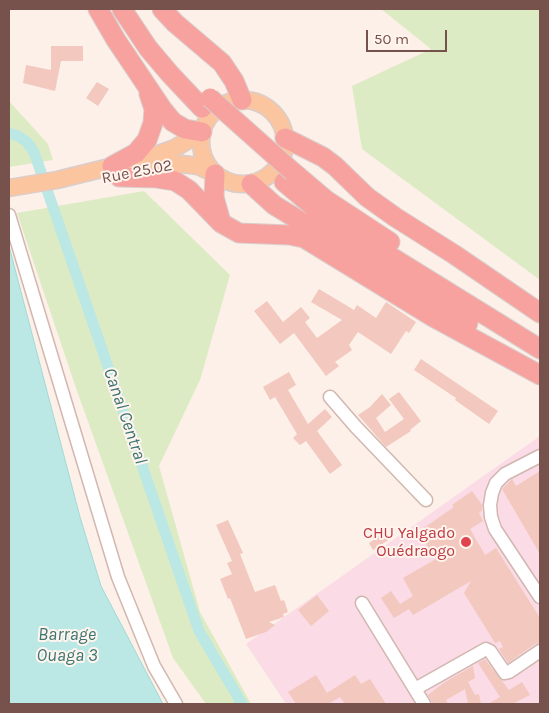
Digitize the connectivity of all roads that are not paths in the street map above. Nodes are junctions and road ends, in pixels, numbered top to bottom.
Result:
1 (98, 9) edge
2 (122, 9) edge
3 (136, 9) edge
4 (162, 9) edge
5 (138, 73) junction
6 (242, 100) junction
7 (206, 103) junction
8 (202, 132) junction
9 (285, 138) junction
10 (115, 172) junction
11 (215, 174) junction
12 (289, 177) junction
13 (251, 184) junction
14 (9, 188) edge
15 (9, 215) edge
16 (221, 223) junction
17 (540, 313) edge
18 (540, 334) edge
19 (540, 349) edge
20 (540, 362) edge
21 (540, 375) edge
22 (330, 397) dead end
23 (540, 456) edge
24 (426, 500) dead end
25 (540, 597) edge
26 (362, 603) dead end
27 (540, 651) edge
28 (415, 689) junction
29 (176, 704) edge
30 (424, 704) edge

1 - 5 highway
2 - 7 highway
3 - 7 highway
4 - 6 highway
5 - 8 highway
5 - 10 highway
6 - 8 main road
6 - 9 main road
7 - 12 highway, bridge
8 - 10 main road, Rue 25.02
8 - 11 main road
9 - 13 main road
9 - 17 highway
10 - 11 main road, Rue 25.02
10 - 14 main road, Rue 25.02
10 - 16 highway
11 - 13 main road
11 - 16 highway
12 - 18 highway
12 - 19 highway
13 - 20 highway
15 - 29 street
16 - 21 highway
22 - 24 street
23 - 25 street
26 - 28 street
27 - 28 street
28 - 30 street

